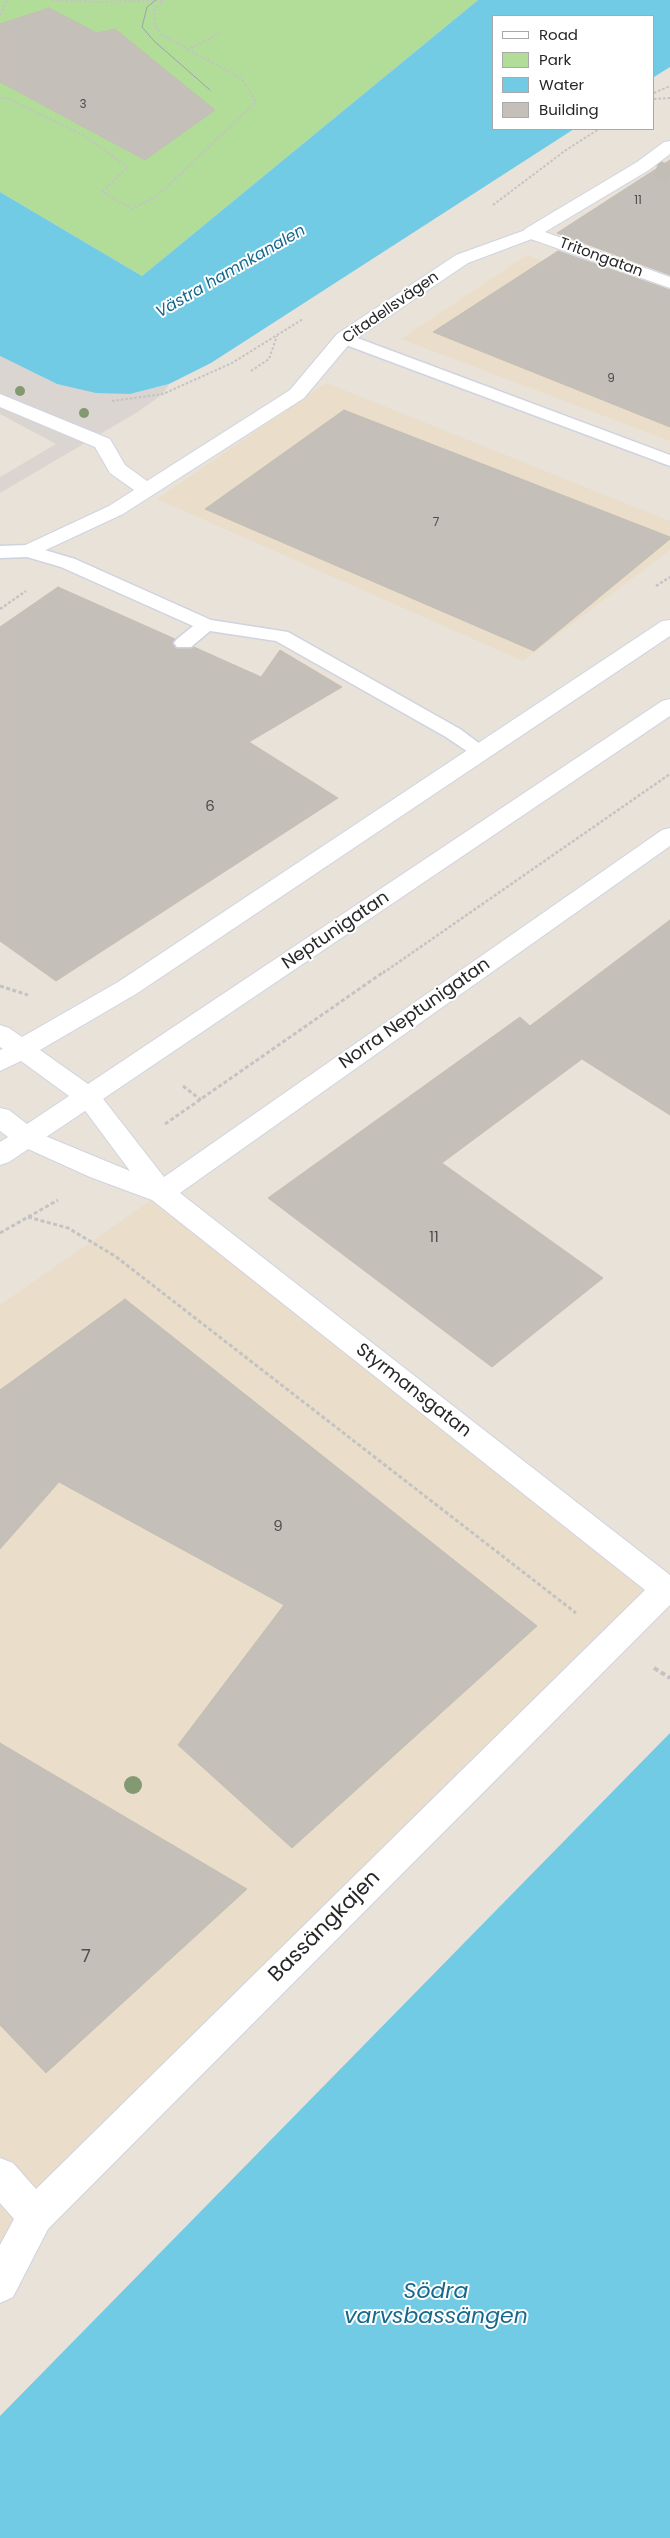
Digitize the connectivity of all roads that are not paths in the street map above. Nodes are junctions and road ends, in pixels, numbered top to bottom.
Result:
1 (670, 146) edge
2 (531, 233) junction
3 (670, 283) edge
4 (344, 338) junction
5 (0, 400) edge
6 (670, 461) edge
7 (147, 490) junction
8 (28, 551) junction
9 (0, 552) edge
10 (206, 625) junction
11 (670, 626) edge
12 (184, 643) dead end
13 (670, 706) edge
14 (482, 752) junction
15 (670, 835) edge
16 (0, 1034) edge
17 (10, 1056) edge
18 (88, 1097) junction
19 (0, 1117) edge
20 (26, 1137) junction
21 (0, 1155) edge
22 (161, 1193) junction
23 (669, 1588) edge
24 (0, 2176) edge
25 (35, 2216) junction
26 (0, 2284) edge

1 - 2 street, Citadellsvägen
2 - 3 street, Tritongatan
2 - 4 street, Citadellsvägen
4 - 6 lane
4 - 7 street, Citadellsvägen
5 - 7 street
7 - 8 street, Citadellsvägen
8 - 9 lane
8 - 10 lane
10 - 12 lane
10 - 14 lane
11 - 14 street
13 - 18 street, Neptunigatan
14 - 17 street
15 - 22 street, Norra Neptunigatan
16 - 17 street, Styrmansgatan
17 - 18 street, Styrmansgatan
18 - 20 street, Neptunigatan
18 - 22 street, Styrmansgatan
19 - 20 street, Styrmansgatan
20 - 21 street, Neptunigatan
20 - 22 street, Styrmansgatan
22 - 23 street, Styrmansgatan
23 - 25 street, Bassängkajen
24 - 25 street
25 - 26 street, Bassängkajen

